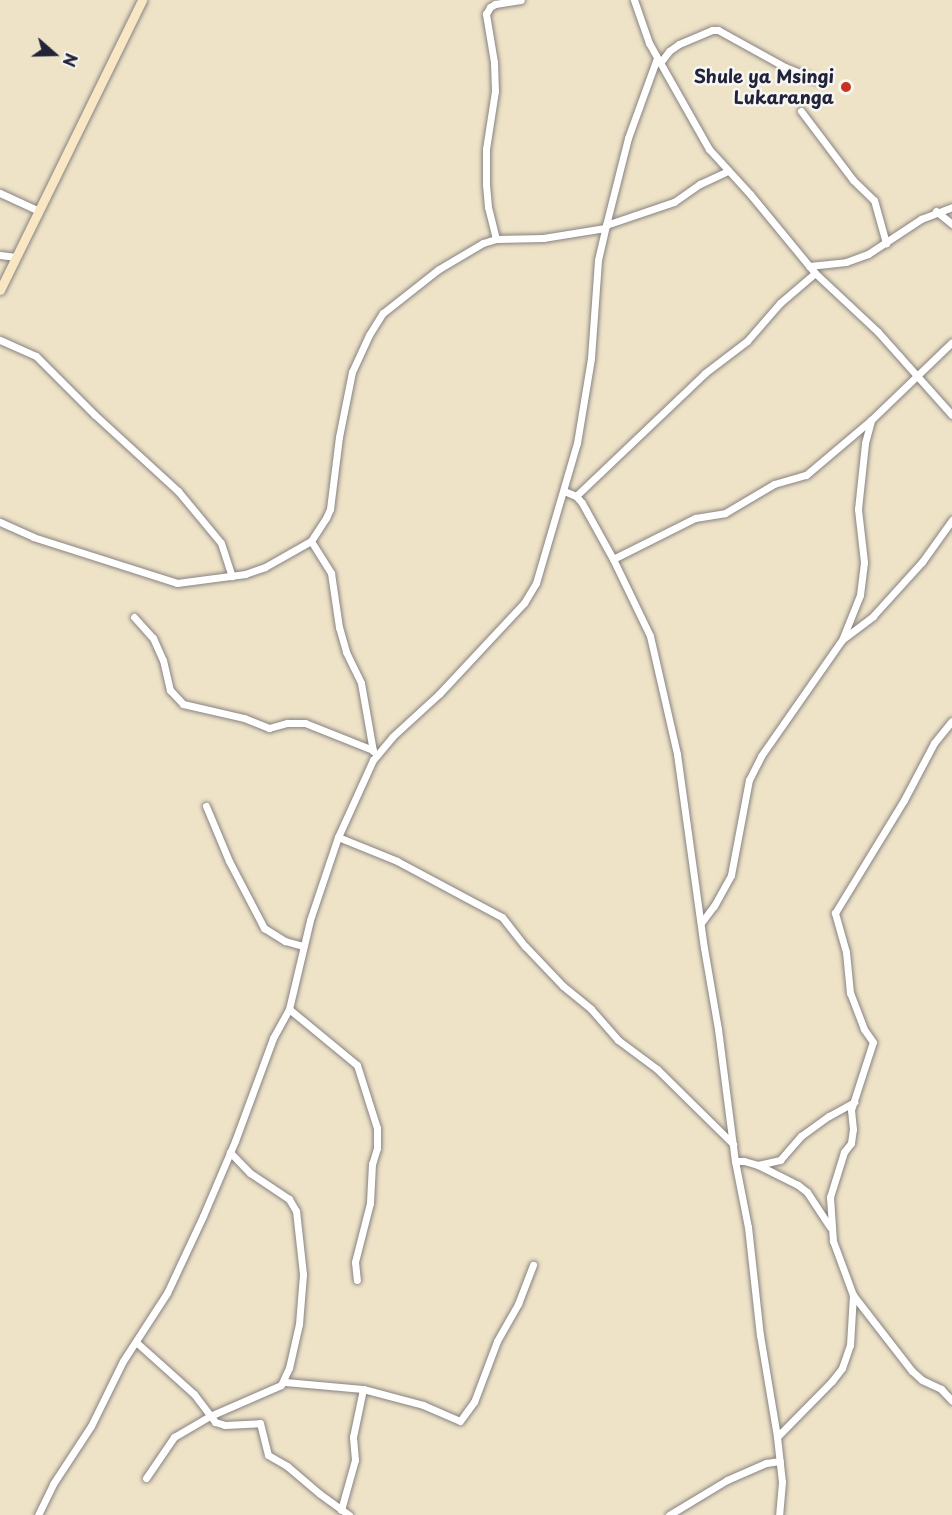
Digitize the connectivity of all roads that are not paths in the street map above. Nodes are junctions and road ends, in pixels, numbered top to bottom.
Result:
1 (142, 0) edge
2 (521, 0) edge
3 (634, 0) edge
4 (658, 60) junction
5 (822, 82) dead end
6 (801, 111) dead end
7 (728, 171) junction
8 (0, 193) edge
9 (952, 207) edge
10 (39, 211) junction
11 (936, 211) junction
12 (952, 224) edge
13 (606, 226) junction
14 (496, 239) junction
15 (886, 243) junction
16 (0, 255) edge
17 (16, 257) junction
18 (809, 266) junction
19 (815, 273) junction
20 (0, 290) edge
21 (0, 340) edge
22 (952, 342) edge
23 (918, 376) junction
24 (952, 415) edge
25 (871, 420) junction
26 (564, 491) junction
27 (576, 496) junction
28 (952, 520) edge
29 (0, 522) edge
30 (311, 541) junction
31 (614, 559) junction
32 (232, 576) junction
33 (134, 618) dead end
34 (842, 640) junction
35 (952, 721) edge
36 (373, 750) junction
37 (373, 760) junction
38 (206, 806) dead end
39 (338, 837) junction
40 (701, 923) junction
41 (303, 946) junction
42 (289, 1009) junction
43 (854, 1102) junction
44 (733, 1145) junction
45 (230, 1152) junction
46 (735, 1161) junction
47 (758, 1165) junction
48 (832, 1230) junction
49 (533, 1265) dead end
50 (357, 1280) dead end
51 (852, 1295) junction
52 (136, 1342) junction
53 (285, 1382) junction
54 (363, 1389) junction
55 (952, 1401) edge
56 (210, 1416) junction
57 (777, 1437) junction
58 (780, 1461) junction
59 (146, 1478) dead end
60 (340, 1509) junction
61 (38, 1515) edge
62 (331, 1515) edge
63 (349, 1515) edge
64 (669, 1515) edge
65 (780, 1515) edge

1 - 10 main road
2 - 14 street
3 - 4 street
4 - 5 street
4 - 7 street
4 - 13 street
6 - 15 street
7 - 13 street
7 - 18 street
8 - 10 street
9 - 11 street
10 - 17 main road
11 - 12 street
11 - 15 street
13 - 14 street
13 - 26 street
14 - 30 street
15 - 18 street
16 - 17 street
17 - 20 main road
18 - 19 street
19 - 23 street
19 - 27 street
21 - 32 street
22 - 23 street
23 - 24 street
23 - 25 street
25 - 31 street
25 - 34 street
26 - 27 street
26 - 37 street
27 - 31 street
28 - 34 street
29 - 32 street
30 - 32 street
30 - 36 street
31 - 40 street
33 - 36 street
34 - 40 street
35 - 43 street
36 - 37 street
37 - 39 street
38 - 41 street
39 - 41 street
39 - 44 street
40 - 44 street
41 - 42 street
42 - 45 street
42 - 50 street
43 - 47 street
43 - 48 street
44 - 46 street
45 - 52 street
45 - 53 street
46 - 47 street
46 - 57 street
47 - 48 street
48 - 51 street
49 - 54 street
51 - 55 street
51 - 57 street
52 - 56 street
52 - 61 street
53 - 54 street
53 - 56 street
54 - 60 street
56 - 59 street
56 - 60 street
57 - 58 street
58 - 64 street
58 - 65 street
60 - 62 street
60 - 63 street

